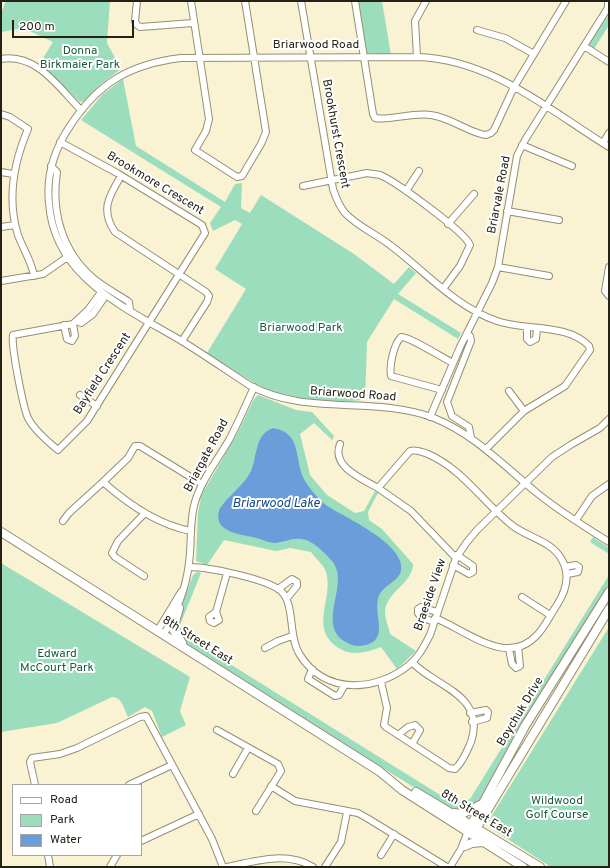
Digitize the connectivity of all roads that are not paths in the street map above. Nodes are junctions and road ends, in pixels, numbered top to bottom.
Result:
1 (137, 1) edge
2 (191, 1) edge
3 (245, 1) edge
4 (301, 1) edge
5 (355, 1) edge
6 (426, 1) edge
7 (566, 1) edge
8 (609, 1) edge
9 (609, 6) edge
10 (193, 24) junction
11 (477, 30) dead end
12 (584, 46) junction
13 (534, 54) junction
14 (364, 57) junction
15 (417, 57) junction
16 (199, 58) junction
17 (255, 58) junction
18 (310, 58) junction
19 (1, 59) edge
20 (609, 62) edge
21 (514, 87) junction
22 (546, 106) junction
23 (81, 110) junction
24 (1, 114) edge
25 (609, 133) edge
26 (60, 142) junction
27 (603, 143) junction
28 (522, 145) junction
29 (609, 147) edge
30 (51, 166) junction
31 (572, 166) dead end
32 (419, 171) dead end
33 (1, 172) edge
34 (13, 174) junction
35 (121, 176) junction
36 (331, 180) junction
37 (303, 186) dead end
38 (406, 191) junction
39 (474, 194) dead end
40 (507, 211) junction
41 (559, 220) dead end
42 (448, 224) junction
43 (15, 225) junction
44 (1, 227) edge
45 (66, 258) junction
46 (498, 267) junction
47 (609, 267) edge
48 (179, 274) junction
49 (34, 276) junction
50 (549, 276) dead end
51 (1, 282) edge
52 (443, 289) junction
53 (103, 293) junction
54 (609, 296) edge
55 (130, 310) junction
56 (478, 312) junction
57 (75, 322) junction
58 (149, 322) junction
59 (64, 325) junction
60 (527, 328) junction
61 (537, 329) junction
62 (466, 334) junction
63 (182, 341) junction
64 (453, 363) junction
65 (254, 387) junction
66 (442, 390) junction
67 (509, 391) dead end
68 (80, 395) dead end
69 (97, 406) junction
70 (524, 411) junction
71 (430, 417) junction
72 (609, 419) edge
73 (471, 438) junction
74 (340, 444) dead end
75 (486, 449) junction
76 (103, 482) junction
77 (525, 483) junction
78 (202, 484) junction
79 (608, 487) edge
80 (378, 488) junction
81 (497, 511) junction
82 (145, 513) junction
83 (576, 520) junction
84 (63, 521) dead end
85 (588, 527) junction
86 (191, 531) junction
87 (1, 532) edge
88 (609, 538) edge
89 (609, 542) edge
90 (457, 557) junction
91 (453, 565) junction
92 (188, 567) junction
93 (566, 567) junction
94 (227, 573) junction
95 (567, 574) junction
96 (144, 576) dead end
97 (185, 585) junction
98 (278, 589) junction
99 (609, 592) edge
100 (286, 598) junction
101 (522, 598) dead end
102 (179, 608) junction
103 (609, 609) edge
104 (216, 612) dead end
105 (550, 615) junction
106 (435, 617) junction
107 (161, 632) junction
108 (292, 636) junction
109 (265, 648) dead end
110 (518, 648) junction
111 (509, 649) junction
112 (197, 655) junction
113 (412, 662) junction
114 (312, 669) junction
115 (381, 682) junction
116 (344, 686) junction
117 (470, 713) junction
118 (472, 722) junction
119 (217, 730) dead end
120 (398, 735) junction
121 (412, 744) junction
122 (248, 748) junction
123 (172, 765) junction
124 (379, 770) junction
125 (232, 774) dead end
126 (35, 784) edge
127 (131, 784) edge
128 (272, 786) junction
129 (482, 804) junction
130 (256, 811) dead end
131 (347, 812) junction
132 (451, 812) junction
133 (199, 814) junction
134 (483, 816) junction
135 (472, 829) junction
136 (394, 834) junction
137 (485, 838) junction
138 (142, 841) edge
139 (463, 847) junction
140 (381, 855) dead end
141 (48, 856) edge
142 (116, 856) edge
143 (50, 867) edge
144 (110, 867) edge
145 (223, 867) edge
146 (227, 867) edge
147 (313, 867) edge
148 (325, 867) edge
149 (448, 867) edge
150 (523, 867) edge
151 (540, 867) edge

1 - 10 street
2 - 10 street
3 - 17 street
4 - 18 street, Brookhurst Crescent
5 - 14 street
6 - 15 street
7 - 13 street
8 - 9 main road
9 - 12 street, Briarvale Road
10 - 16 street
11 - 13 street
12 - 20 street
12 - 22 street, Briarvale Road
13 - 21 street
14 - 15 street, Briarwood Road
14 - 18 street, Briarwood Road
14 - 21 street
15 - 21 street, Briarwood Road
16 - 17 street, Briarwood Road
16 - 17 street
16 - 23 street, Briarwood Road
17 - 18 street, Briarwood Road
18 - 36 street, Brookhurst Crescent
19 - 23 street
21 - 22 street, Briarwood Road
22 - 27 street, Briarwood Road
22 - 28 street, Briarvale Road
23 - 26 street, Briarwood Road
24 - 34 street
25 - 27 street
26 - 30 street, Briarwood Road
26 - 35 street, Brookmore Crescent
27 - 29 street, Briarwood Road
28 - 31 street
28 - 40 street, Briarvale Road
30 - 45 street, Briarwood Road
30 - 55 street, Briarwood Road
32 - 38 street
33 - 34 street
34 - 43 street
35 - 48 street
35 - 48 street, Brookmore Crescent
36 - 37 street
36 - 38 street
36 - 52 street, Brookhurst Crescent
38 - 42 street
39 - 42 street
40 - 41 street
40 - 46 street, Briarvale Road
42 - 52 street
43 - 44 street
43 - 49 street
45 - 49 street
45 - 53 street, Briarwood Road
46 - 50 street
46 - 56 street, Briarvale Road
47 - 54 street
48 - 58 street, Brookmore Crescent
48 - 63 street
49 - 51 street
52 - 56 street, Brookhurst Crescent
53 - 55 street, Briarwood Road
53 - 57 street
55 - 58 street, Briarwood Road
56 - 60 street, Brookhurst Crescent
56 - 62 street, Briarvale Road
57 - 59 street, Bayfield Crescent
57 - 59 street
58 - 63 street, Briarwood Road
58 - 69 street, Bayfield Crescent
59 - 69 street, Bayfield Crescent
60 - 61 street, Brookhurst Crescent
60 - 61 street
61 - 70 street, Brookhurst Crescent
62 - 64 street, Briarvale Road
62 - 73 street
63 - 65 street, Briarwood Road
64 - 66 street, Briarvale Road
64 - 66 street
65 - 71 street, Briarwood Road
65 - 78 street, Briargate Road
66 - 71 street, Briarvale Road
67 - 70 street
68 - 69 street
70 - 75 street
71 - 73 street, Briarwood Road
72 - 77 street, Braeside View
73 - 75 street, Briarwood Road
74 - 80 street
75 - 77 street, Briarwood Road
76 - 78 street
76 - 82 street
76 - 84 street
77 - 81 street, Braeside View
77 - 83 street, Briarwood Road
78 - 86 street, Briargate Road
79 - 83 street
80 - 81 street
80 - 90 street
81 - 90 street, Braeside View
81 - 93 street
82 - 86 street
82 - 96 street
83 - 85 street, Briarwood Road
85 - 88 street, Briarwood Road
85 - 89 street, Briarwood Road
86 - 92 street, Briargate Road
87 - 107 main road, 8th Street East
90 - 91 street, Braeside View
90 - 91 street
91 - 106 street, Braeside View
92 - 94 street
92 - 97 street, Briargate Road
93 - 95 street
93 - 95 street
94 - 98 street
94 - 104 street
95 - 105 street
97 - 102 street, Briargate Road
97 - 107 street, Briargate Road
98 - 100 street
98 - 100 street
99 - 129 main road, Boychuk Drive
100 - 108 street, Braeside View
101 - 105 street
102 - 107 street, Briargate Road
102 - 112 main road
103 - 134 main road, Boychuk Drive
105 - 110 street
106 - 111 street
106 - 113 street, Braeside View
107 - 112 main road, 8th Street East
108 - 109 street
108 - 114 street, Braeside View
110 - 111 street
110 - 111 street
112 - 124 main road, 8th Street East
113 - 115 street, Braeside View
113 - 117 street
114 - 116 street, Braeside View
114 - 116 street, Braeside View
115 - 116 street, Braeside View
115 - 120 street
117 - 118 street
117 - 118 street
118 - 121 street
119 - 122 street
120 - 121 street
120 - 121 street
122 - 125 street
122 - 128 street
123 - 126 street
123 - 127 street
123 - 133 street
124 - 132 main road, 8th Street East
124 - 135 main road, 8th Street East
128 - 130 street
128 - 131 street
129 - 132 main road
129 - 135 main road, Boychuk Drive
131 - 136 street
131 - 148 street
132 - 135 main road, 8th Street East
133 - 138 street
133 - 145 street
134 - 135 main road, Boychuk Drive
134 - 137 main road
135 - 137 main road, 8th Street East
135 - 139 street, Boychuk Drive
136 - 140 street
136 - 149 street
137 - 139 main road
137 - 150 main road, 8th Street East
137 - 151 main road, 8th Street East
139 - 149 street, Boychuk Drive
141 - 143 street
142 - 144 street
146 - 147 street

